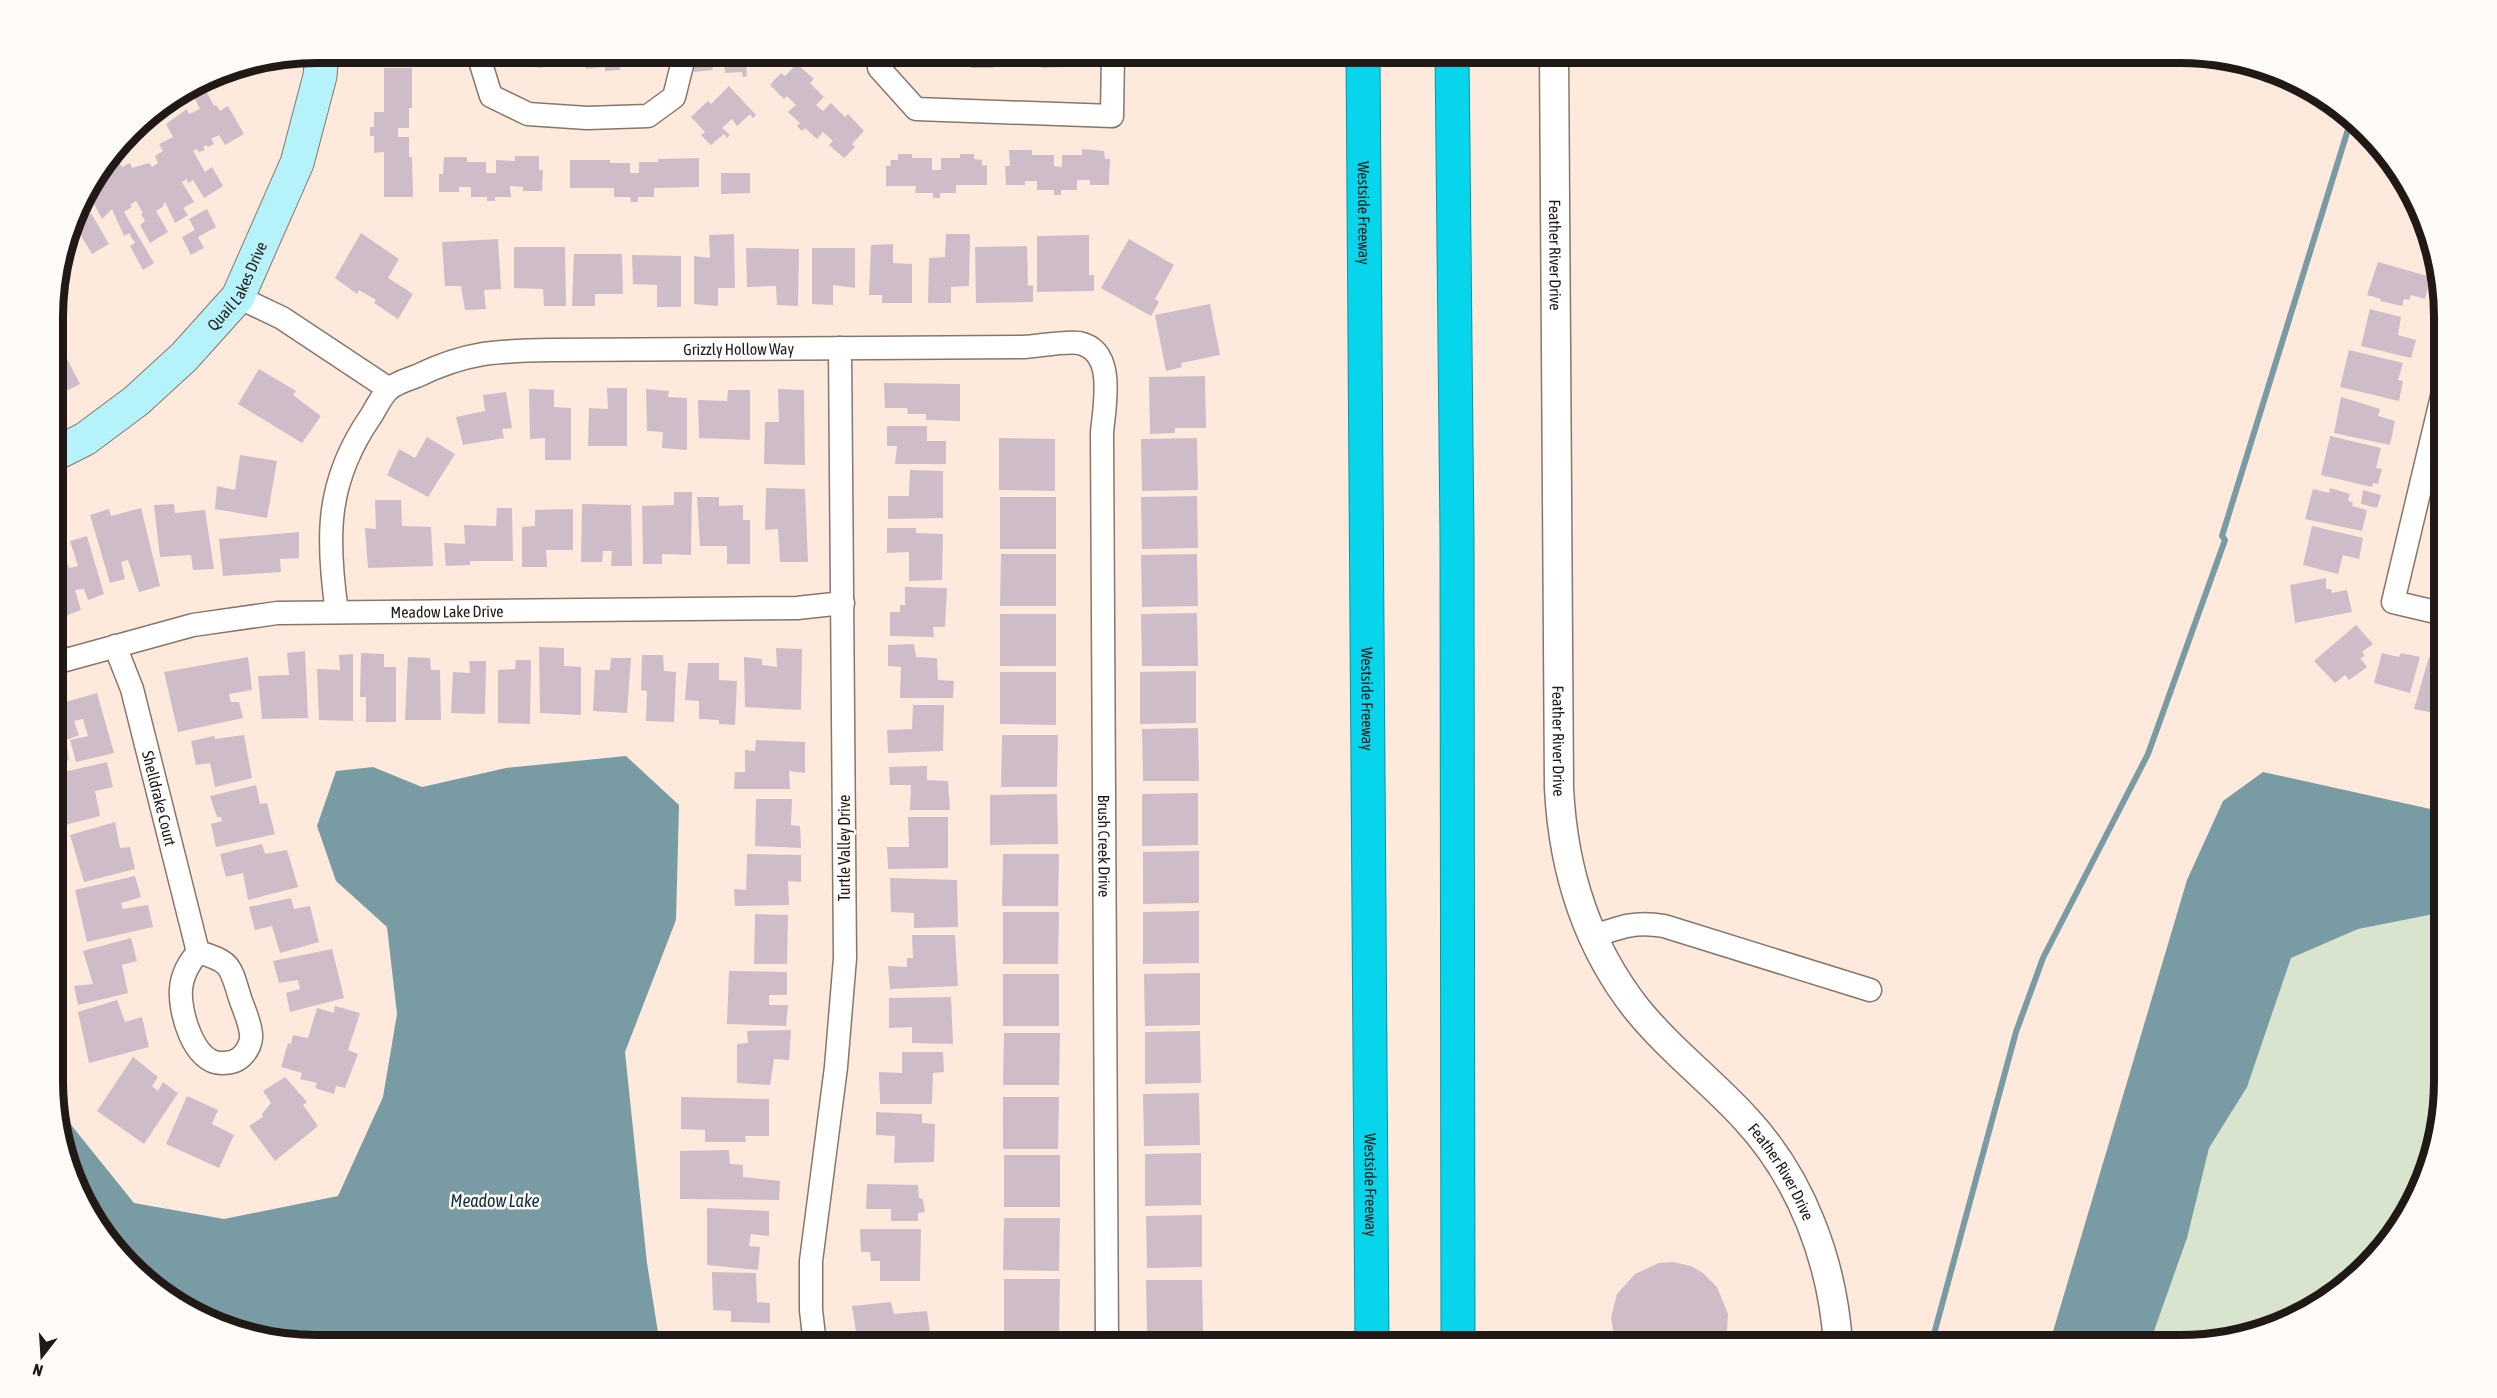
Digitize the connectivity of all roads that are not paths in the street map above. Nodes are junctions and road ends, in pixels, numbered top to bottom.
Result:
1 (321, 63) edge
2 (481, 63) edge
3 (682, 63) edge
4 (879, 63) edge
5 (1113, 63) edge
6 (1363, 63) edge
7 (1452, 63) edge
8 (1554, 63) edge
9 (238, 297) junction
10 (840, 348) junction
11 (1094, 351) joint
12 (389, 388) junction
13 (2434, 430) edge
14 (63, 450) edge
15 (843, 603) junction
16 (337, 612) junction
17 (2434, 612) edge
18 (115, 646) junction
19 (63, 661) edge
20 (1592, 937) junction
21 (198, 952) junction
22 (1870, 990) dead end
23 (814, 1335) edge
24 (1107, 1335) edge
25 (1372, 1335) edge
26 (1458, 1335) edge
27 (1837, 1335) edge

1 - 9 main road, Quail Lakes Drive
2 - 3 street
4 - 5 street
6 - 25 highway, Westside Freeway
7 - 26 highway
8 - 20 street, Feather River Drive
9 - 12 street
9 - 14 main road, Quail Lakes Drive
10 - 11 street, Grizzly Hollow Way
10 - 12 street, Grizzly Hollow Way
10 - 15 street, Turtle Valley Drive
11 - 24 street, Brush Creek Drive
12 - 16 street
13 - 17 street
15 - 16 street, Meadow Lake Drive
15 - 23 street, Turtle Valley Drive
16 - 18 street, Meadow Lake Drive
18 - 19 street, Meadow Lake Drive
18 - 21 street, Shelldrake Court
20 - 22 street
20 - 27 street, Feather River Drive
21 - 21 street

